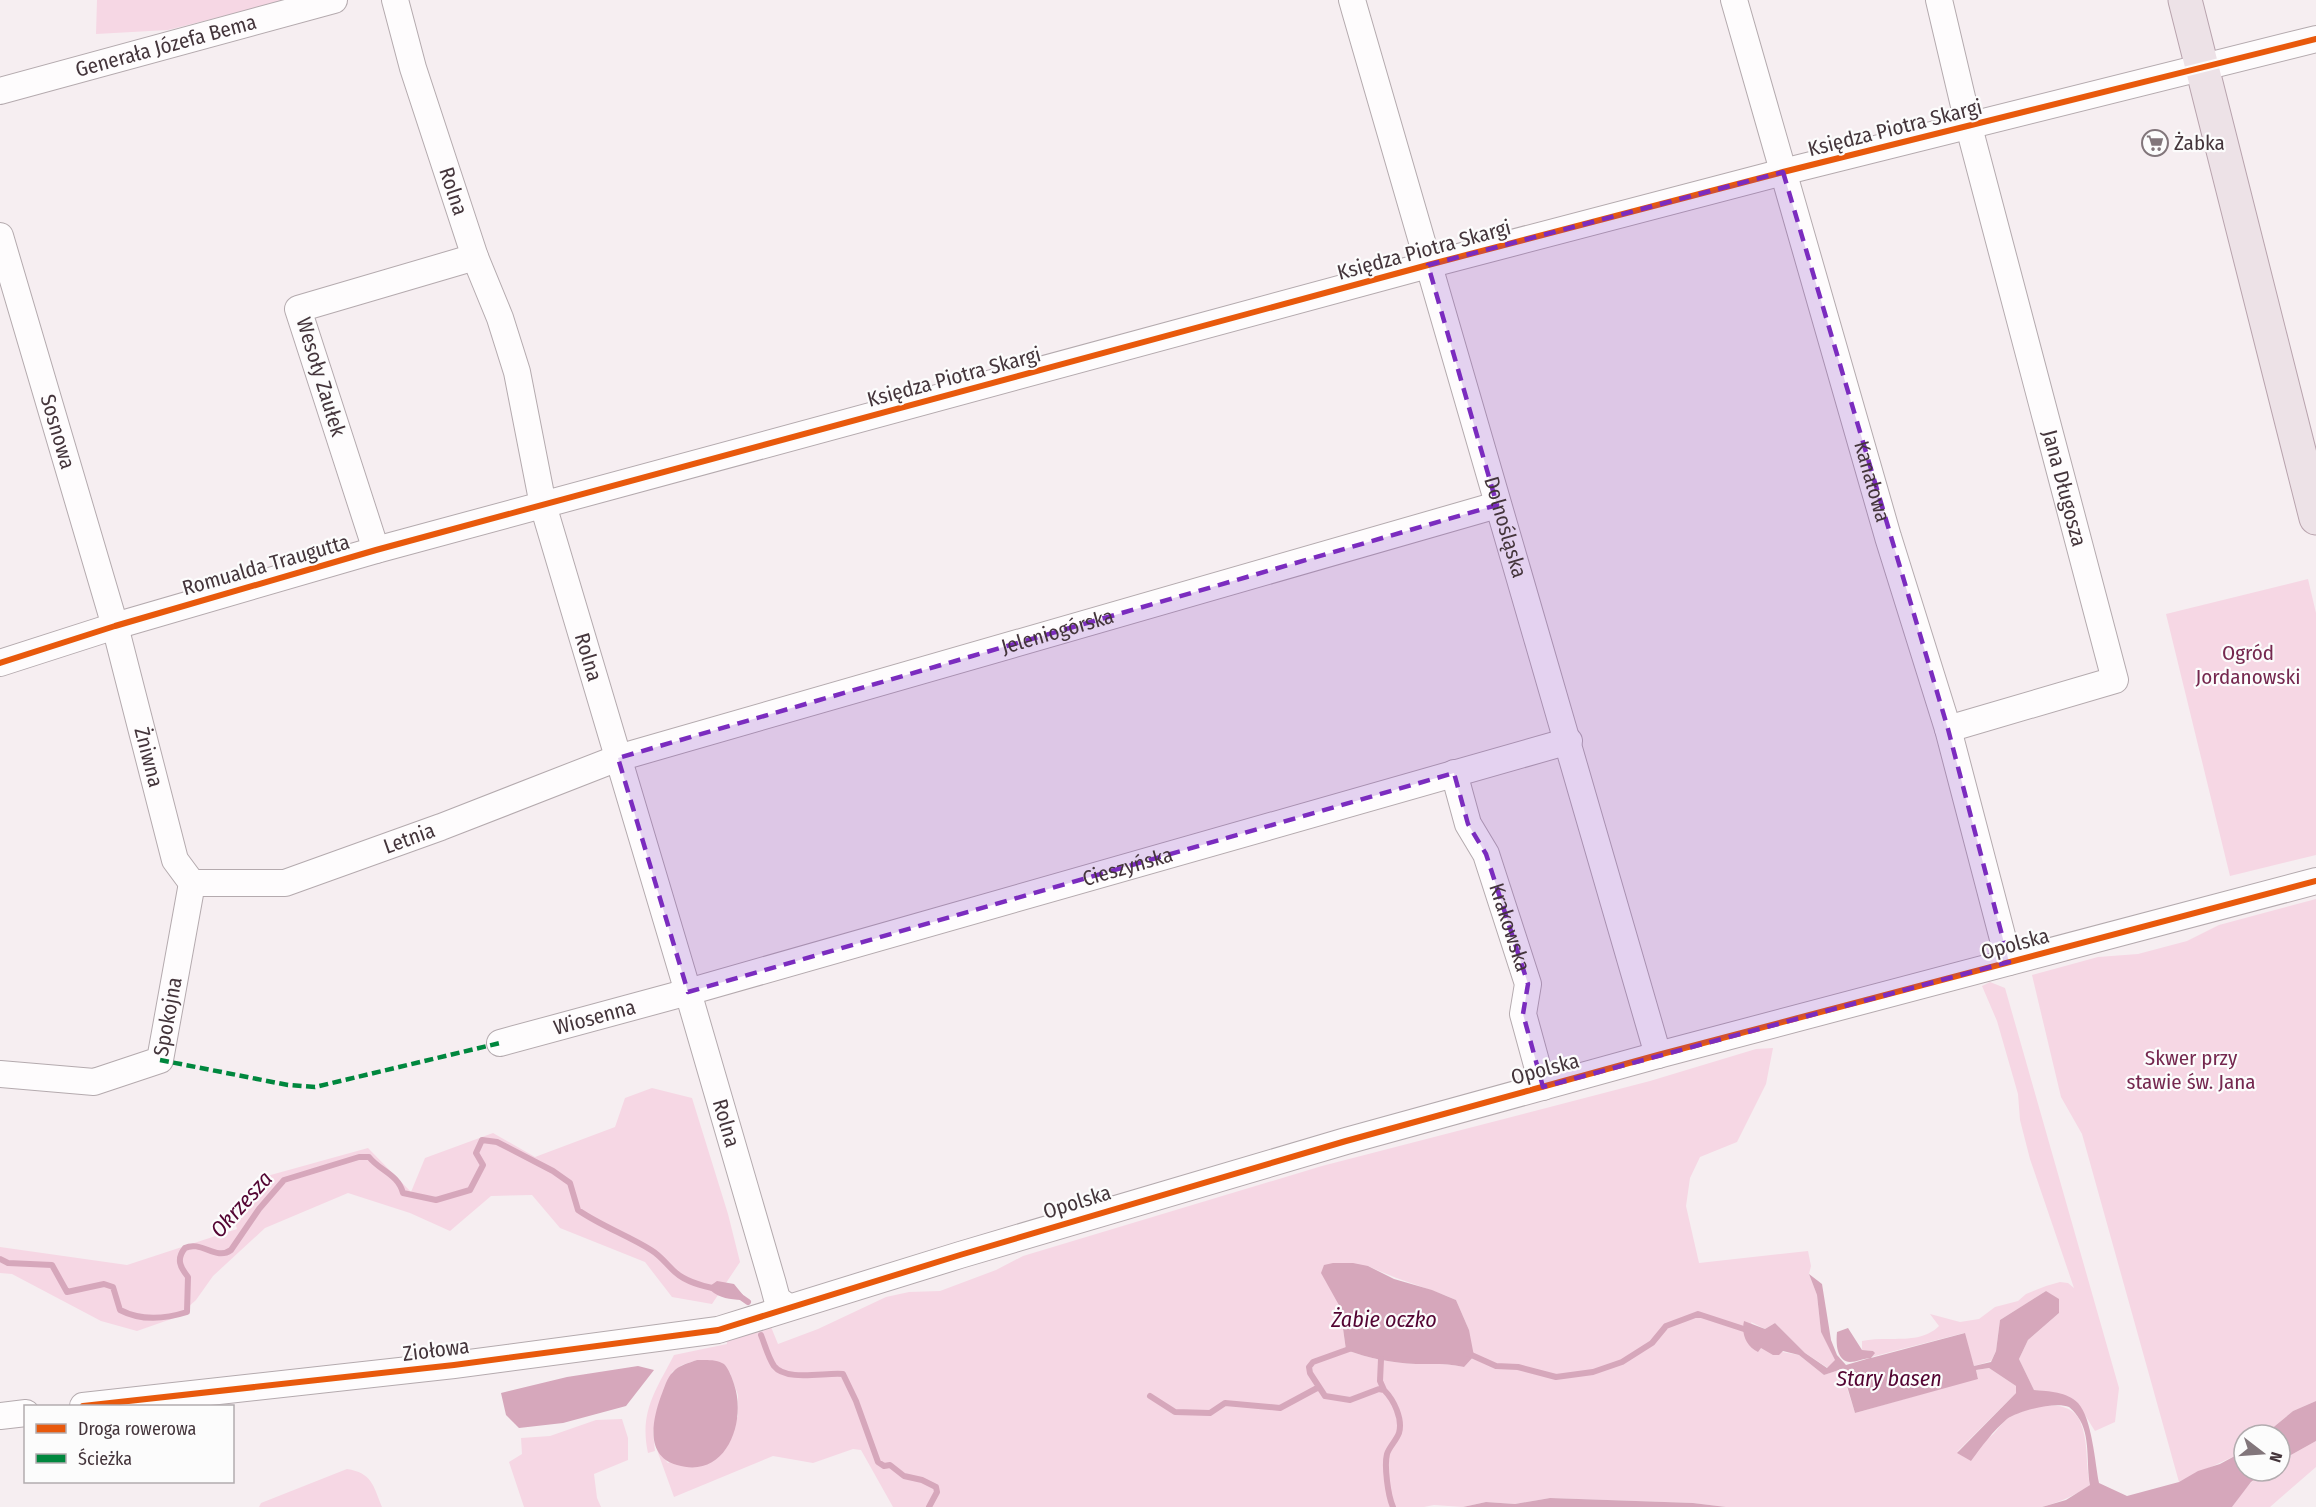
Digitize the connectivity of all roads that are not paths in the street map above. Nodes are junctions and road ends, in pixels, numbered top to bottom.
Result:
1 (334, 0) edge
2 (1352, 0) edge
3 (1734, 0) edge
4 (1939, 0) edge
5 (2185, 0) edge
6 (400, 1) edge
7 (2316, 39) edge
8 (2202, 67) junction
9 (0, 91) edge
10 (1969, 127) junction
11 (1783, 172) junction
12 (0, 236) edge
13 (476, 257) junction
14 (1428, 265) junction
15 (543, 505) junction
16 (1497, 505) junction
17 (2316, 518) edge
18 (376, 550) junction
19 (115, 626) junction
20 (0, 663) edge
21 (1948, 729) junction
22 (1569, 741) junction
23 (618, 758) junction
24 (1454, 773) junction
25 (2316, 881) edge
26 (192, 883) junction
27 (2009, 962) junction
28 (688, 992) junction
29 (500, 1043) dead end
30 (1658, 1055) junction
31 (0, 1074) edge
32 (1543, 1087) junction
33 (778, 1311) junction
34 (101, 1405) edge
35 (24, 1413) edge
36 (0, 1416) edge

1 - 9 street, Generała Józefa Bema
2 - 14 street, Dolnośląska
3 - 11 street, Kanałowa
4 - 10 street
5 - 8 main road
6 - 13 street, Rolna
7 - 8 street, Księdza Piotra Skargi
8 - 10 street, Księdza Piotra Skargi
8 - 17 main road
10 - 11 street, Księdza Piotra Skargi
10 - 21 street, Jana Długosza
11 - 14 street, Księdza Piotra Skargi
11 - 21 street, Kanałowa
12 - 19 street, Sosnowa
13 - 15 street, Rolna
13 - 18 street, Wesoły Zaułek
14 - 15 street, Księdza Piotra Skargi
14 - 16 street, Dolnośląska
15 - 18 street, Romualda Traugutta
15 - 23 street, Rolna
16 - 22 street, Dolnośląska
16 - 23 street, Jeleniogórska
18 - 19 street, Romualda Traugutta
19 - 20 street, Romualda Traugutta
19 - 26 street, Żniwna
21 - 27 street, Kanałowa
22 - 24 street, Cieszyńska
22 - 30 street, Dolnośląska
23 - 26 street, Letnia
23 - 28 street, Rolna
24 - 28 street, Cieszyńska
24 - 32 street, Krakowska
25 - 27 street, Opolska
26 - 31 street, Spokojna
27 - 30 street, Opolska
28 - 29 street, Wiosenna
28 - 33 street, Rolna
30 - 32 street, Opolska
32 - 33 street, Opolska
33 - 34 street, Ziołowa
35 - 36 street

